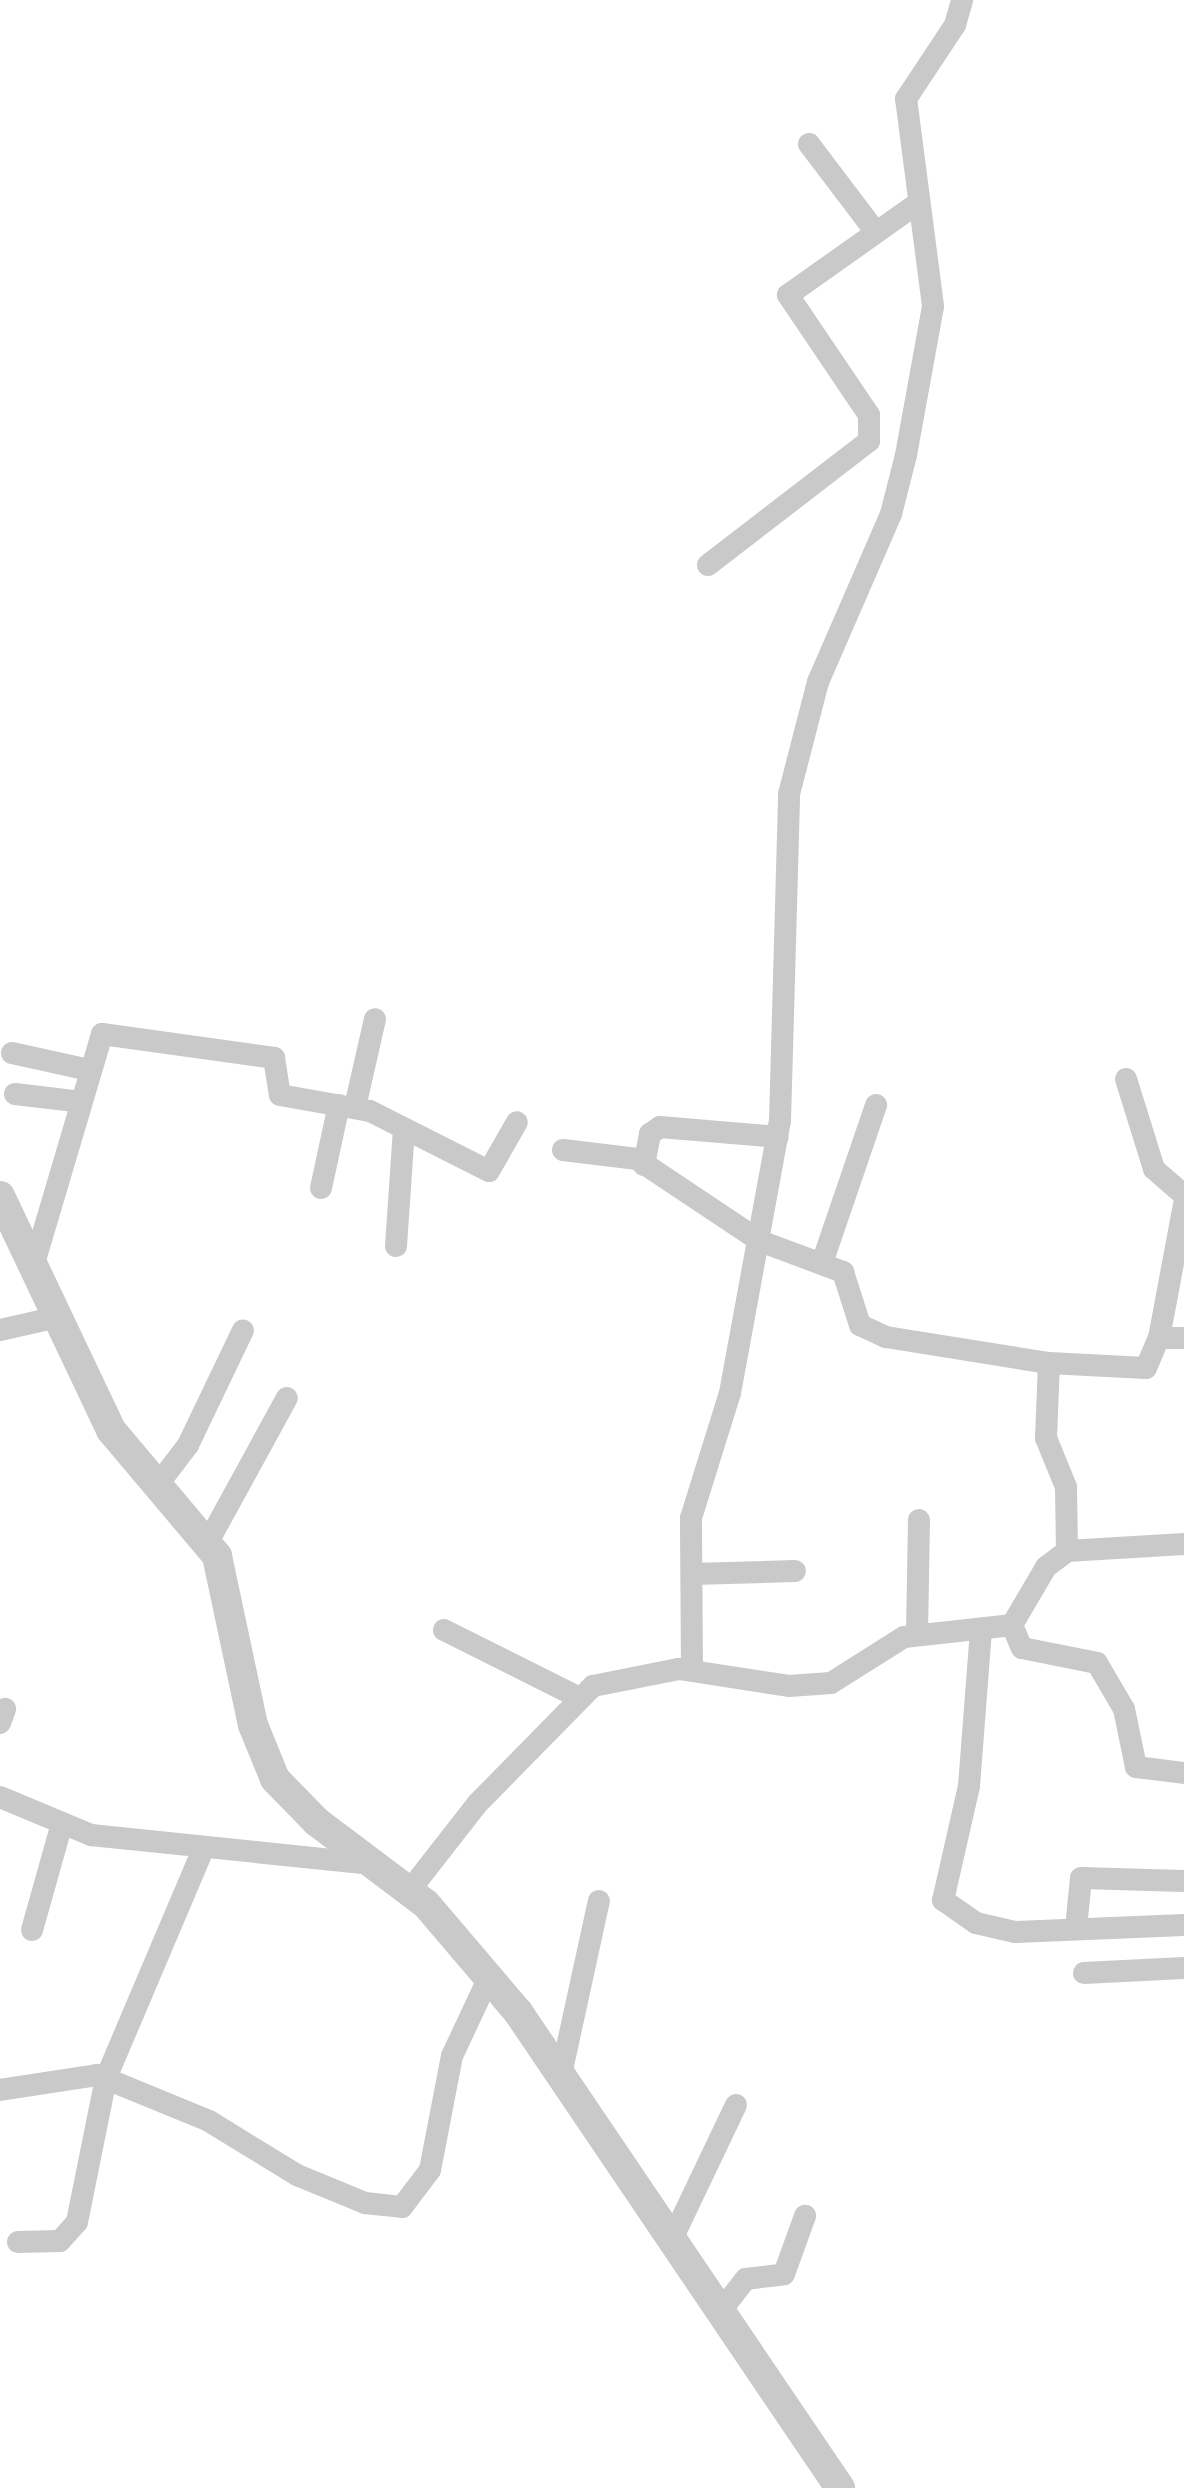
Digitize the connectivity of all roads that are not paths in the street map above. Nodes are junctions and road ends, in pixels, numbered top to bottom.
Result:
1 (962, 0) edge
2 (808, 144) dead end
3 (918, 203) junction
4 (875, 231) junction
5 (708, 565) dead end
6 (375, 1018) dead end
7 (12, 1053) dead end
8 (90, 1070) junction
9 (1126, 1079) dead end
10 (15, 1094) dead end
11 (82, 1102) junction
12 (876, 1104) dead end
13 (347, 1106) junction
14 (517, 1122) dead end
15 (404, 1128) junction
16 (778, 1137) junction
17 (563, 1150) dead end
18 (644, 1165) junction
19 (322, 1188) dead end
20 (1184, 1195) edge
21 (0, 1196) edge
22 (1184, 1204) edge
23 (760, 1241) junction
24 (396, 1246) dead end
25 (822, 1263) junction
26 (33, 1266) junction
27 (57, 1317) junction
28 (0, 1330) edge
29 (244, 1330) dead end
30 (1159, 1338) junction
31 (1184, 1338) edge
32 (1049, 1363) junction
33 (286, 1398) dead end
34 (156, 1487) junction
35 (919, 1520) dead end
36 (208, 1542) junction
37 (1184, 1544) edge
38 (1067, 1552) junction
39 (796, 1571) dead end
40 (693, 1574) junction
41 (1012, 1624) junction
42 (444, 1630) dead end
43 (982, 1630) junction
44 (917, 1634) junction
45 (692, 1669) junction
46 (576, 1696) junction
47 (1184, 1773) edge
48 (0, 1797) edge
49 (61, 1827) junction
50 (204, 1847) junction
51 (373, 1864) junction
52 (1184, 1881) edge
53 (410, 1890) junction
54 (599, 1901) dead end
55 (1184, 1925) edge
56 (1076, 1928) junction
57 (32, 1930) dead end
58 (1184, 1968) edge
59 (1084, 1973) dead end
60 (489, 1977) junction
61 (562, 2070) junction
62 (106, 2078) junction
63 (0, 2090) edge
64 (736, 2105) dead end
65 (805, 2216) dead end
66 (674, 2235) junction
67 (18, 2242) dead end
68 (723, 2308) junction
69 (840, 2488) edge

1 - 3 street
2 - 4 street
3 - 4 street
3 - 16 street
4 - 5 street
6 - 13 street
7 - 8 street
8 - 11 street
8 - 13 street
9 - 20 street
10 - 11 street
11 - 26 street
12 - 25 street
13 - 15 street
13 - 19 street
14 - 15 street
15 - 24 street
16 - 18 street
16 - 23 street
17 - 18 street
18 - 23 street
21 - 26 street
22 - 30 street
23 - 25 street
23 - 40 street
25 - 32 street
26 - 27 street
27 - 28 street
27 - 34 street
29 - 34 street
30 - 31 street
30 - 32 street
32 - 38 street
33 - 36 street
34 - 36 street
35 - 44 street
36 - 51 street
37 - 38 street
38 - 41 street
39 - 40 street
40 - 45 street
41 - 43 street
41 - 47 street
42 - 46 street
43 - 44 street
43 - 56 street
44 - 45 street
45 - 46 street
46 - 53 street
48 - 49 street
49 - 50 street
49 - 57 street
50 - 51 street
50 - 62 street
51 - 53 street
52 - 56 street
53 - 60 street
54 - 61 street
55 - 56 street
58 - 59 street
60 - 61 street
60 - 62 street
61 - 66 street
62 - 63 street
62 - 67 street
64 - 66 street
65 - 68 street
66 - 68 street
68 - 69 street

